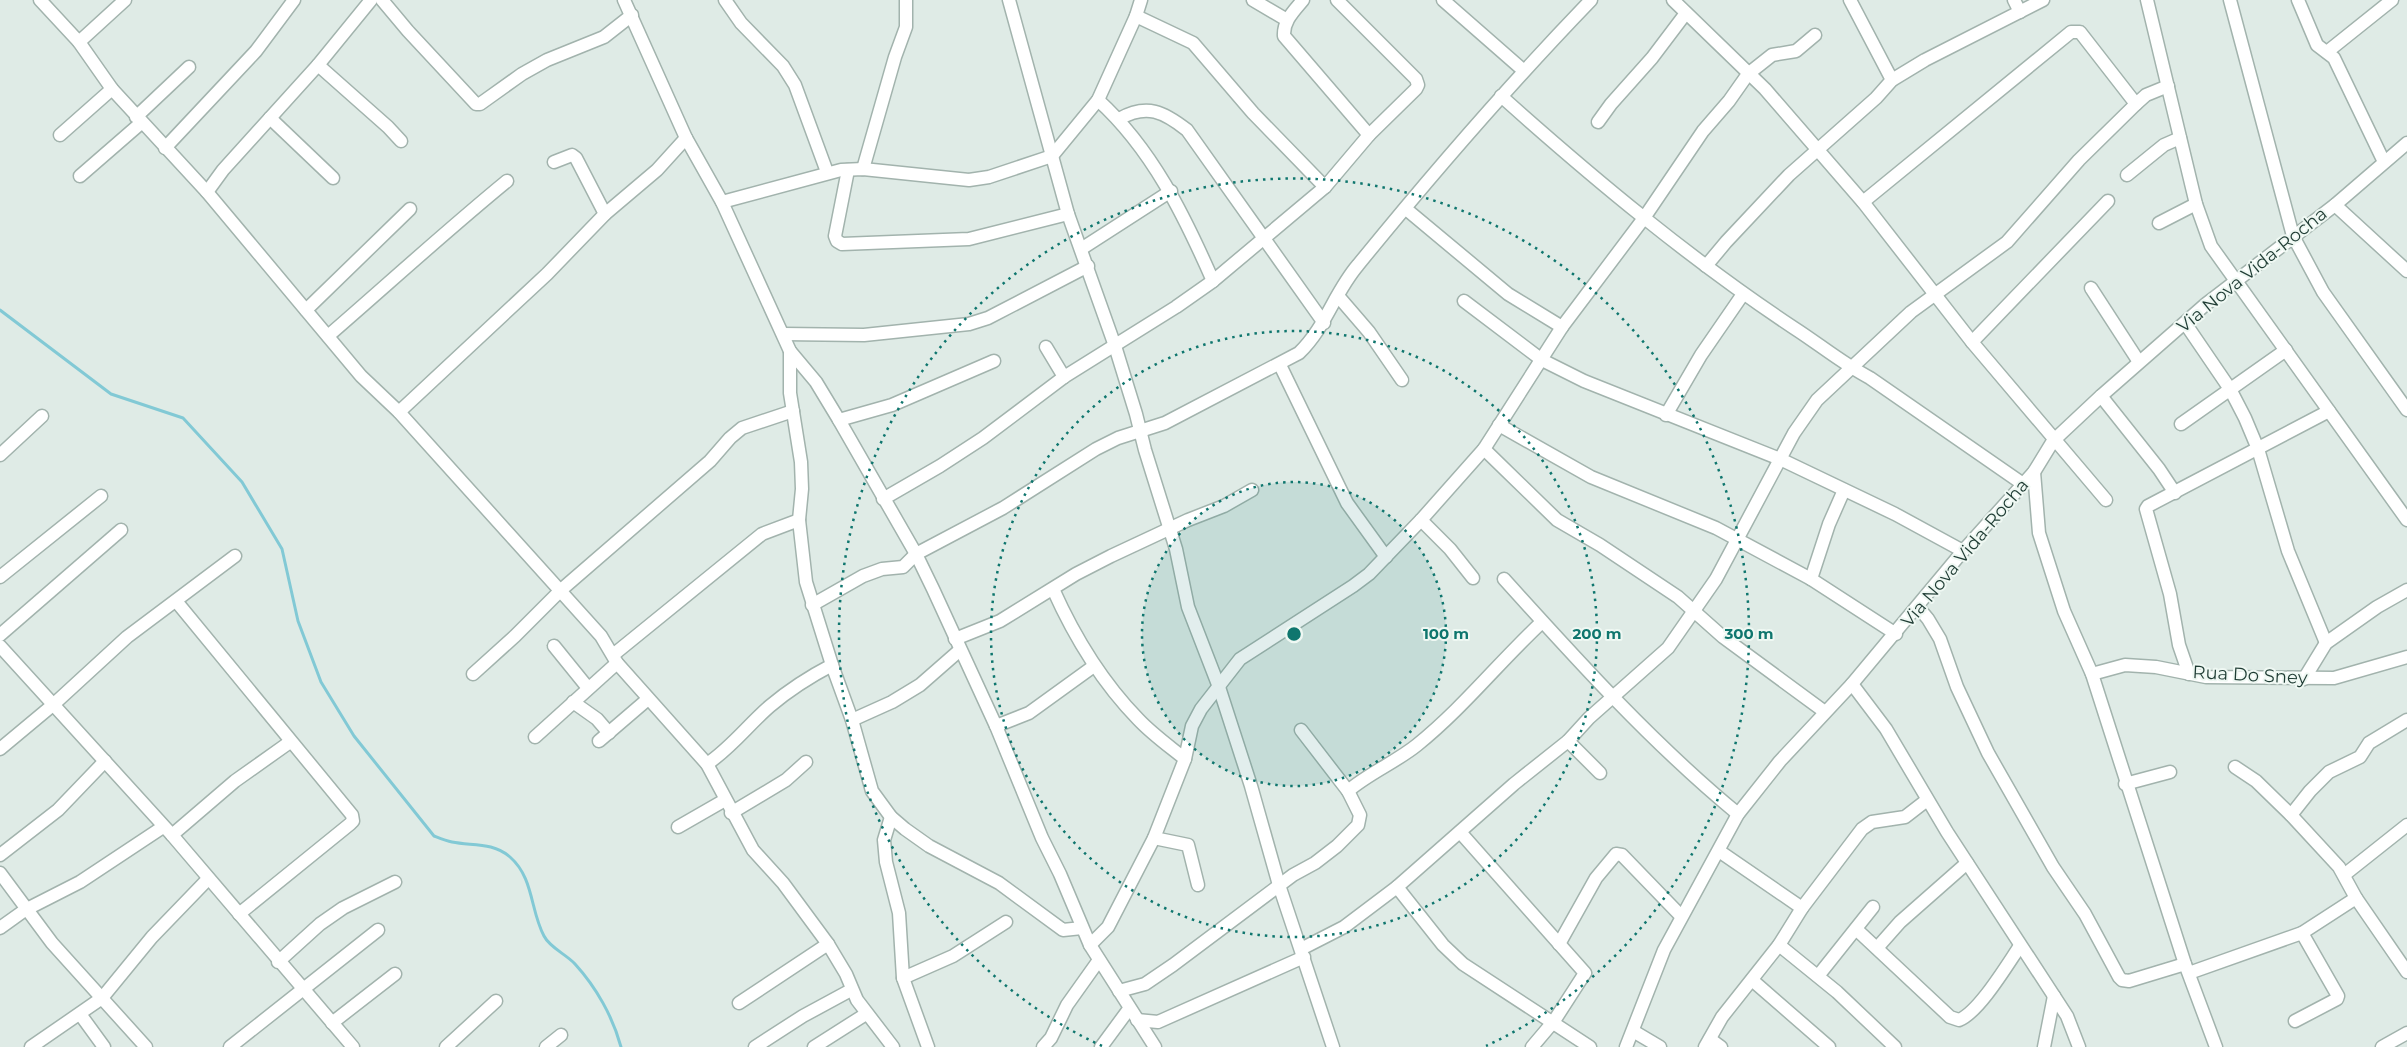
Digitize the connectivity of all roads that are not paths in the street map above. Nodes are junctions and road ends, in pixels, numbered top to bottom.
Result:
1 (40, 0) edge
2 (125, 0) edge
3 (294, 0) edge
4 (371, 0) edge
5 (382, 0) edge
6 (624, 0) edge
7 (725, 0) edge
8 (906, 0) edge
9 (1009, 0) edge
10 (1141, 0) edge
11 (1253, 0) edge
12 (1303, 0) edge
13 (1337, 0) edge
14 (1591, 0) edge
15 (1674, 0) edge
16 (1850, 0) edge
17 (2014, 0) edge
18 (2043, 0) edge
19 (2147, 0) edge
20 (2230, 0) edge
21 (2298, 0) edge
22 (2392, 0) edge
23 (1451, 3) edge
24 (2020, 12) junction
25 (1686, 13) junction
26 (632, 15) junction
27 (1136, 16) junction
28 (1287, 20) junction
29 (1815, 35) dead end
30 (79, 42) junction
31 (2327, 52) junction
32 (318, 65) junction
33 (189, 67) dead end
34 (1523, 70) junction
35 (1748, 74) junction
36 (1892, 80) junction
37 (2168, 86) junction
38 (112, 89) junction
39 (1501, 96) junction
40 (1098, 100) junction
41 (2136, 104) junction
42 (270, 118) junction
43 (1119, 119) junction
44 (138, 120) junction
45 (1598, 122) dead end
46 (60, 135) dead end
47 (1369, 135) junction
48 (686, 138) junction
49 (2180, 138) junction
50 (401, 142) dead end
51 (2407, 143) edge
52 (165, 148) junction
53 (1817, 151) junction
54 (1052, 156) junction
55 (554, 162) dead end
56 (2384, 162) junction
57 (863, 169) junction
58 (848, 170) junction
59 (827, 172) junction
60 (80, 176) dead end
61 (2127, 176) dead end
62 (333, 178) dead end
63 (507, 181) dead end
64 (1325, 187) junction
65 (1171, 191) junction
66 (206, 192) junction
67 (2108, 201) dead end
68 (722, 202) junction
69 (1863, 202) junction
70 (2196, 204) junction
71 (2335, 205) junction
72 (410, 209) dead end
73 (1406, 209) junction
74 (605, 214) junction
75 (1068, 214) junction
76 (1644, 218) junction
77 (2159, 223) dead end
78 (2293, 236) junction
79 (1265, 240) junction
80 (1081, 249) junction
81 (1088, 266) junction
82 (1706, 266) junction
83 (2407, 271) edge
84 (1214, 281) junction
85 (2235, 282) junction
86 (2091, 288) dead end
87 (1743, 294) junction
88 (1338, 296) junction
89 (1935, 296) junction
90 (1464, 301) dead end
91 (306, 310) junction
92 (1324, 323) junction
93 (2185, 324) junction
94 (1562, 327) junction
95 (783, 334) junction
96 (328, 336) junction
97 (1972, 342) junction
98 (1115, 346) junction
99 (1046, 347) dead end
100 (2286, 350) junction
101 (790, 351) junction
102 (1542, 360) junction
103 (994, 361) dead end
104 (2139, 362) junction
105 (1280, 365) junction
106 (1850, 368) junction
107 (1064, 377) junction
108 (1402, 380) dead end
109 (2230, 389) junction
110 (2101, 396) junction
111 (2407, 410) edge
112 (793, 411) junction
113 (2329, 411) junction
114 (399, 412) junction
115 (1666, 415) junction
116 (42, 416) dead end
117 (839, 420) junction
118 (2181, 424) dead end
119 (1499, 425) junction
120 (1140, 432) junction
121 (2053, 441) junction
122 (1484, 449) junction
123 (2258, 449) junction
124 (0, 455) edge
125 (1780, 460) junction
126 (2034, 472) junction
127 (2023, 484) junction
128 (1252, 490) dead end
129 (1844, 490) junction
130 (2175, 493) junction
131 (101, 496) dead end
132 (883, 499) junction
133 (2106, 500) dead end
134 (799, 520) junction
135 (1421, 520) junction
136 (2407, 520) edge
137 (1169, 528) junction
138 (121, 530) dead end
139 (1738, 540) junction
140 (1963, 551) junction
141 (916, 554) junction
142 (235, 556) dead end
143 (1386, 556) junction
144 (0, 578) edge
145 (1473, 578) dead end
146 (1504, 579) dead end
147 (1811, 579) junction
148 (1053, 589) junction
149 (560, 590) junction
150 (2407, 590) edge
151 (176, 601) junction
152 (812, 605) junction
153 (1918, 607) junction
154 (1695, 611) junction
155 (1542, 622) junction
156 (1896, 634) junction
157 (0, 635) edge
158 (2326, 643) junction
159 (958, 644) junction
160 (554, 646) dead end
161 (1, 650) edge
162 (2407, 657) edge
163 (615, 659) junction
164 (832, 665) junction
165 (1094, 666) junction
166 (473, 674) dead end
167 (2092, 674) junction
168 (2189, 674) junction
169 (2304, 679) junction
170 (1852, 684) junction
171 (1219, 687) junction
172 (588, 688) junction
173 (1614, 697) junction
174 (648, 699) junction
175 (573, 702) junction
176 (54, 704) junction
177 (1825, 712) junction
178 (852, 720) junction
179 (2407, 720) edge
180 (996, 726) junction
181 (1301, 730) dead end
182 (536, 737) dead end
183 (1568, 741) junction
184 (290, 742) junction
185 (0, 749) edge
186 (1185, 758) junction
187 (105, 761) junction
188 (806, 762) dead end
189 (706, 764) junction
190 (2236, 767) dead end
191 (2170, 772) dead end
192 (1600, 773) dead end
193 (2125, 784) junction
194 (1348, 791) junction
195 (725, 800) junction
196 (1927, 800) junction
197 (731, 813) junction
198 (1738, 814) junction
199 (2291, 815) junction
200 (891, 817) junction
201 (2407, 825) edge
202 (678, 827) dead end
203 (167, 831) junction
204 (1460, 832) junction
205 (1154, 838) junction
206 (1719, 851) junction
207 (0, 855) edge
208 (1966, 863) junction
209 (0, 872) edge
210 (2344, 875) junction
211 (208, 878) junction
212 (395, 882) dead end
213 (1198, 885) dead end
214 (1279, 885) junction
215 (1397, 887) junction
216 (2356, 898) junction
217 (1874, 907) dead end
218 (1802, 908) junction
219 (25, 910) junction
220 (239, 914) junction
221 (1681, 916) junction
222 (1006, 922) dead end
223 (0, 928) edge
224 (1082, 928) junction
225 (1856, 929) junction
226 (378, 930) dead end
227 (2302, 933) junction
228 (828, 944) junction
229 (1559, 944) junction
230 (1090, 945) junction
231 (1779, 945) junction
232 (2020, 946) junction
233 (1877, 948) junction
234 (1303, 953) junction
235 (1099, 960) junction
236 (278, 962) junction
237 (2187, 968) junction
238 (2407, 972) edge
239 (396, 974) dead end
240 (1818, 976) junction
241 (903, 978) junction
242 (1752, 980) junction
243 (304, 988) junction
244 (851, 990) junction
245 (1118, 991) junction
246 (2054, 996) junction
247 (102, 998) junction
248 (496, 1001) dead end
249 (739, 1003) dead end
250 (1129, 1009) junction
251 (80, 1014) junction
252 (866, 1014) junction
253 (1137, 1020) junction
254 (1554, 1021) junction
255 (2295, 1021) dead end
256 (332, 1023) junction
257 (1633, 1031) junction
258 (2407, 1033) edge
259 (561, 1035) dead end
260 (1707, 1043) edge
261 (37, 1045) edge
262 (104, 1047) edge
263 (146, 1047) edge
264 (230, 1047) edge
265 (353, 1047) edge
266 (446, 1047) edge
267 (546, 1047) edge
268 (755, 1047) edge
269 (814, 1047) edge
270 (893, 1047) edge
271 (928, 1047) edge
272 (1043, 1047) edge
273 (1101, 1047) edge
274 (1155, 1047) edge
275 (1333, 1047) edge
276 (1532, 1047) edge
277 (1590, 1047) edge
278 (1626, 1047) edge
279 (1660, 1047) edge
280 (1720, 1047) edge
281 (1829, 1047) edge
282 (1895, 1047) edge
283 (2044, 1047) edge
284 (2079, 1047) edge
285 (2216, 1047) edge
286 (2382, 1047) edge

1 - 30 street
2 - 30 street
3 - 52 street
4 - 32 street
5 - 26 street
6 - 26 street
7 - 59 street
8 - 57 street
9 - 54 street
10 - 27 street
11 - 28 street
12 - 28 street
13 - 47 street
14 - 34 street
15 - 25 street
16 - 36 street
17 - 24 street
18 - 24 street
19 - 37 street
20 - 78 street
21 - 31 street
22 - 31 street
23 - 34 street
24 - 36 street
25 - 35 street
25 - 45 street
26 - 48 street
27 - 40 street
27 - 64 street
28 - 47 street
29 - 35 street
30 - 38 street
31 - 56 street
32 - 42 street
32 - 50 street
33 - 44 street
34 - 39 street
35 - 53 street
35 - 76 street
36 - 53 street
37 - 41 street
37 - 49 street
38 - 44 street
38 - 46 street
39 - 73 street
39 - 76 street
40 - 43 street
40 - 54 street
41 - 69 street
41 - 89 street
42 - 62 street
42 - 66 street
43 - 65 street
43 - 79 street
44 - 52 street
44 - 60 street
47 - 64 street
48 - 68 street
48 - 74 street
49 - 61 street
49 - 70 street
51 - 56 street, Via Nova Vida-Rocha
52 - 66 street
53 - 69 street
53 - 82 street
54 - 57 street
54 - 75 street
55 - 74 street
56 - 71 street, Via Nova Vida-Rocha
57 - 58 street
58 - 59 street
58 - 75 street
59 - 68 street
63 - 96 street
64 - 79 street
65 - 80 street
65 - 84 street
66 - 91 street
67 - 97 street
68 - 95 street
69 - 89 street
70 - 77 street
70 - 85 street
71 - 78 street, Via Nova Vida-Rocha
71 - 83 street
72 - 91 street
73 - 88 street
73 - 94 street
74 - 114 street
75 - 80 street
76 - 82 street
76 - 94 street
78 - 85 street, Via Nova Vida-Rocha
78 - 111 street
79 - 84 street
79 - 92 street
80 - 81 street
81 - 95 street
81 - 98 street
82 - 87 street
84 - 98 street
85 - 93 street, Via Nova Vida-Rocha
85 - 100 street
86 - 104 street
87 - 106 street
87 - 115 street
88 - 92 street
88 - 108 street
89 - 97 street
89 - 106 street
90 - 102 street
91 - 96 street
92 - 105 street
93 - 104 street, Via Nova Vida-Rocha
93 - 109 street
94 - 102 street
95 - 101 street
96 - 114 street
97 - 121 street
98 - 107 street
98 - 120 street
99 - 107 street
100 - 109 street
100 - 113 street
101 - 112 street
101 - 117 street
102 - 115 street
102 - 119 street
103 - 117 street
104 - 110 street, Via Nova Vida-Rocha
105 - 120 street
105 - 143 street
106 - 125 street
106 - 127 street
107 - 132 street
109 - 118 street
109 - 123 street
110 - 121 street, Via Nova Vida-Rocha
110 - 130 street
112 - 134 street
112 - 149 street
113 - 123 street
113 - 136 street
114 - 149 street
115 - 125 street
116 - 124 street
117 - 132 street
119 - 122 street
119 - 139 street
120 - 137 street
120 - 141 street
121 - 126 street, Via Nova Vida-Rocha
121 - 133 street
122 - 135 street
122 - 154 street
123 - 130 street
123 - 158 street
125 - 129 street
125 - 139 street
126 - 127 street, Via Nova Vida-Rocha
126 - 167 street
127 - 140 street, Via Nova Vida-Rocha
128 - 137 street
129 - 140 street
129 - 147 street
130 - 168 street
131 - 144 street
132 - 141 street
134 - 152 street
134 - 163 street
135 - 143 street
135 - 145 street
137 - 148 street
137 - 171 street
138 - 157 street
139 - 147 street
139 - 154 street
140 - 153 street, Via Nova Vida-Rocha
141 - 152 street
141 - 159 street
142 - 151 street
143 - 171 street
146 - 155 street
147 - 156 street
148 - 159 street
148 - 165 street
149 - 163 street
149 - 166 street
150 - 158 street
151 - 176 street
151 - 184 street
152 - 164 street
153 - 156 street, Via Nova Vida-Rocha
153 - 237 street
154 - 173 street
154 - 177 street
155 - 173 street
155 - 194 street
156 - 170 street, Via Nova Vida-Rocha
158 - 169 street
159 - 178 street
159 - 180 street
160 - 172 street
161 - 176 street
162 - 169 street, Rua Do Sney
163 - 172 street
163 - 174 street
164 - 178 street
164 - 189 street
165 - 180 street
165 - 186 street
167 - 168 street, Rua Do Sney
167 - 193 street
168 - 169 street, Rua Do Sney
170 - 177 street, Via Nova Vida-Rocha
170 - 196 street
171 - 186 street
171 - 214 street
172 - 175 street
173 - 183 street
173 - 198 street
174 - 175 street
174 - 189 street
175 - 182 street
176 - 185 street
176 - 187 street
177 - 198 street, Via Nova Vida-Rocha
178 - 200 street
179 - 199 street
180 - 224 street
181 - 194 street
183 - 192 street
183 - 204 street
184 - 203 street
184 - 220 street
186 - 205 street
187 - 203 street
187 - 207 street
188 - 197 street
189 - 195 street
190 - 199 street
191 - 193 street
193 - 237 street
194 - 214 street
195 - 197 street
195 - 202 street
196 - 208 street
196 - 218 street
197 - 228 street
198 - 206 street, Via Nova Vida-Rocha
199 - 210 street
200 - 224 street
200 - 241 street
201 - 210 street
203 - 211 street
203 - 219 street
204 - 215 street
204 - 229 street
205 - 213 street
205 - 230 street
206 - 218 street
206 - 221 street, Via Nova Vida-Rocha
208 - 232 street
208 - 233 street
209 - 219 street
210 - 216 street
211 - 220 street
211 - 247 street
212 - 236 street
214 - 234 street
214 - 245 street
215 - 234 street
215 - 254 street
216 - 227 street
216 - 238 street
217 - 225 street
218 - 231 street
219 - 223 street
219 - 247 street
220 - 236 street
221 - 229 street
221 - 257 street, Via Nova Vida-Rocha
222 - 241 street
224 - 230 street
225 - 233 street
225 - 240 street
226 - 243 street
227 - 237 street
227 - 255 street
228 - 244 street
228 - 249 street
229 - 254 street
230 - 235 street
231 - 240 street
231 - 242 street
232 - 233 street
232 - 246 street
234 - 253 street
234 - 275 street
235 - 245 street
235 - 272 street
236 - 243 street
237 - 285 street
239 - 256 street
240 - 282 street
241 - 271 street
242 - 260 street
242 - 281 street
243 - 256 street
243 - 264 street
244 - 252 street
244 - 268 street
245 - 250 street
246 - 283 street
246 - 284 street
247 - 251 street
247 - 263 street
248 - 266 street
250 - 253 street
250 - 273 street
251 - 261 street
251 - 262 street
252 - 269 street
252 - 270 street
253 - 274 street
254 - 276 street
254 - 277 street
256 - 265 street
257 - 278 street, Via Nova Vida-Rocha
257 - 279 street
258 - 286 street
259 - 267 street
260 - 280 street

